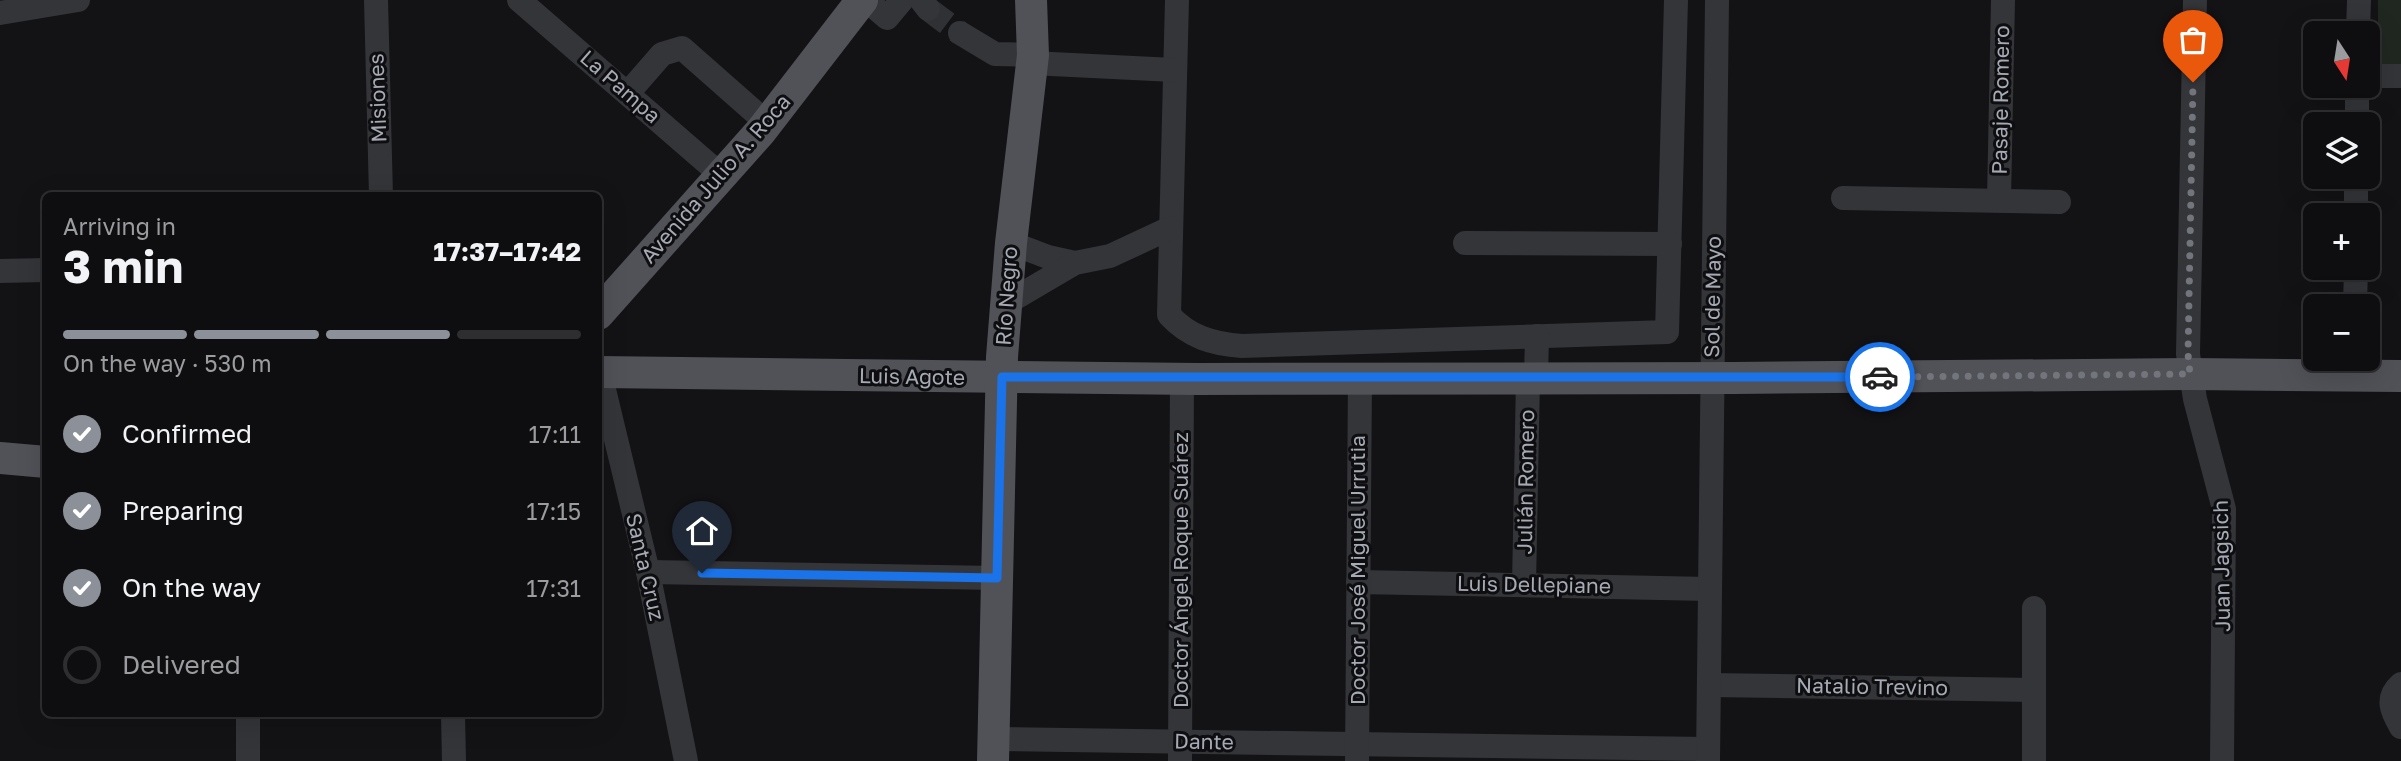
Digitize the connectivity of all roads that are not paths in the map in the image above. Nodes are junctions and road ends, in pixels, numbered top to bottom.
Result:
1 (78, 0) edge
2 (376, 0) edge
3 (519, 0) edge
4 (853, 0) edge
5 (864, 0) edge
6 (902, 0) edge
7 (1031, 0) edge
8 (1177, 0) edge
9 (1675, 0) edge
10 (1717, 0) edge
11 (2003, 0) edge
12 (2195, 0) edge
13 (2359, 0) edge
14 (0, 13) edge
15 (2358, 21) edge
16 (960, 33) tunnel mouth
17 (830, 40) junction
18 (1032, 59) junction
19 (1174, 70) junction
20 (2380, 76) edge
21 (2401, 76) edge
22 (628, 93) junction
23 (767, 123) junction
24 (721, 174) junction
25 (381, 192) edge
26 (1843, 198) dead end
27 (1999, 199) junction
28 (2059, 202) dead end
29 (1170, 228) junction
30 (1011, 243) junction
31 (1465, 243) dead end
32 (1670, 244) junction
33 (1075, 263) junction
34 (42, 270) edge
35 (0, 271) edge
36 (1005, 304) junction
37 (602, 309) edge
38 (1537, 336) junction
39 (2303, 369) edge
40 (2375, 371) edge
41 (602, 373) edge
42 (2190, 374) junction
43 (2401, 376) edge
44 (1002, 377) junction
45 (1182, 378) junction
46 (1360, 378) junction
47 (1532, 378) junction
48 (1712, 378) junction
49 (602, 385) edge
50 (0, 458) edge
51 (42, 461) edge
52 (648, 572) junction
53 (997, 578) junction
54 (1358, 582) junction
55 (1524, 585) junction
56 (1710, 589) junction
57 (2034, 608) dead end
58 (2401, 684) edge
59 (1709, 685) junction
60 (2034, 690) junction
61 (248, 717) edge
62 (453, 717) edge
63 (2401, 727) edge
64 (993, 750) edge
65 (1180, 751) edge
66 (1357, 753) edge
67 (1708, 755) edge
68 (248, 761) edge
69 (454, 761) edge
70 (686, 761) edge
71 (2034, 761) edge
72 (2222, 761) edge

1 - 14 street
2 - 25 street, Misiones
3 - 22 street, La Pampa
4 - 17 main road, Avenida Julio A. Roca
5 - 6 street
5 - 17 main road, Avenida Julio A. Roca
7 - 18 main road, Río Negro
8 - 19 street
9 - 32 street
10 - 48 street, Sol de Mayo
11 - 27 street, Pasaje Romero
12 - 42 street, Juan Jagsich
13 - 15 street
16 - 18 street
17 - 23 main road, Avenida Julio A. Roca
18 - 19 street
18 - 30 main road, Río Negro
19 - 29 street
20 - 21 street
22 - 23 street
22 - 24 street, La Pampa
23 - 24 main road, Avenida Julio A. Roca
24 - 37 main road, Avenida Julio A. Roca
26 - 27 street
27 - 28 street
29 - 33 street
29 - 38 street
30 - 33 street
30 - 36 main road, Río Negro
31 - 32 street
32 - 38 street
33 - 36 street
34 - 35 street
36 - 44 main road, Río Negro
38 - 47 street, Julián Romero
39 - 42 main road, Luis Agote
40 - 43 main road, Luis Agote
41 - 44 main road, Luis Agote
42 - 48 main road, Luis Agote
42 - 72 street, Juan Jagsich
44 - 45 main road, Luis Agote
44 - 53 main road, Río Negro
45 - 46 main road, Luis Agote
45 - 65 street, Doctor Ángel Roque Suárez
46 - 47 main road, Luis Agote
46 - 54 street, Doctor José Miguel Urrutia
47 - 48 main road, Luis Agote
47 - 55 street, Julián Romero
48 - 56 street, Sol de Mayo
49 - 52 street, Santa Cruz
50 - 51 main road
52 - 53 street
52 - 70 street, Santa Cruz
53 - 64 main road, Río Negro
54 - 55 street, Luis Dellepiane
54 - 66 street, Doctor José Miguel Urrutia
55 - 56 street, Luis Dellepiane
56 - 59 street, Sol de Mayo
57 - 60 street
58 - 63 street
59 - 60 street, Natalio Trevino
59 - 67 street, Sol de Mayo
60 - 71 street
61 - 68 street
62 - 69 street
64 - 65 street, Dante
65 - 66 street, Dante
66 - 67 street, Dante

